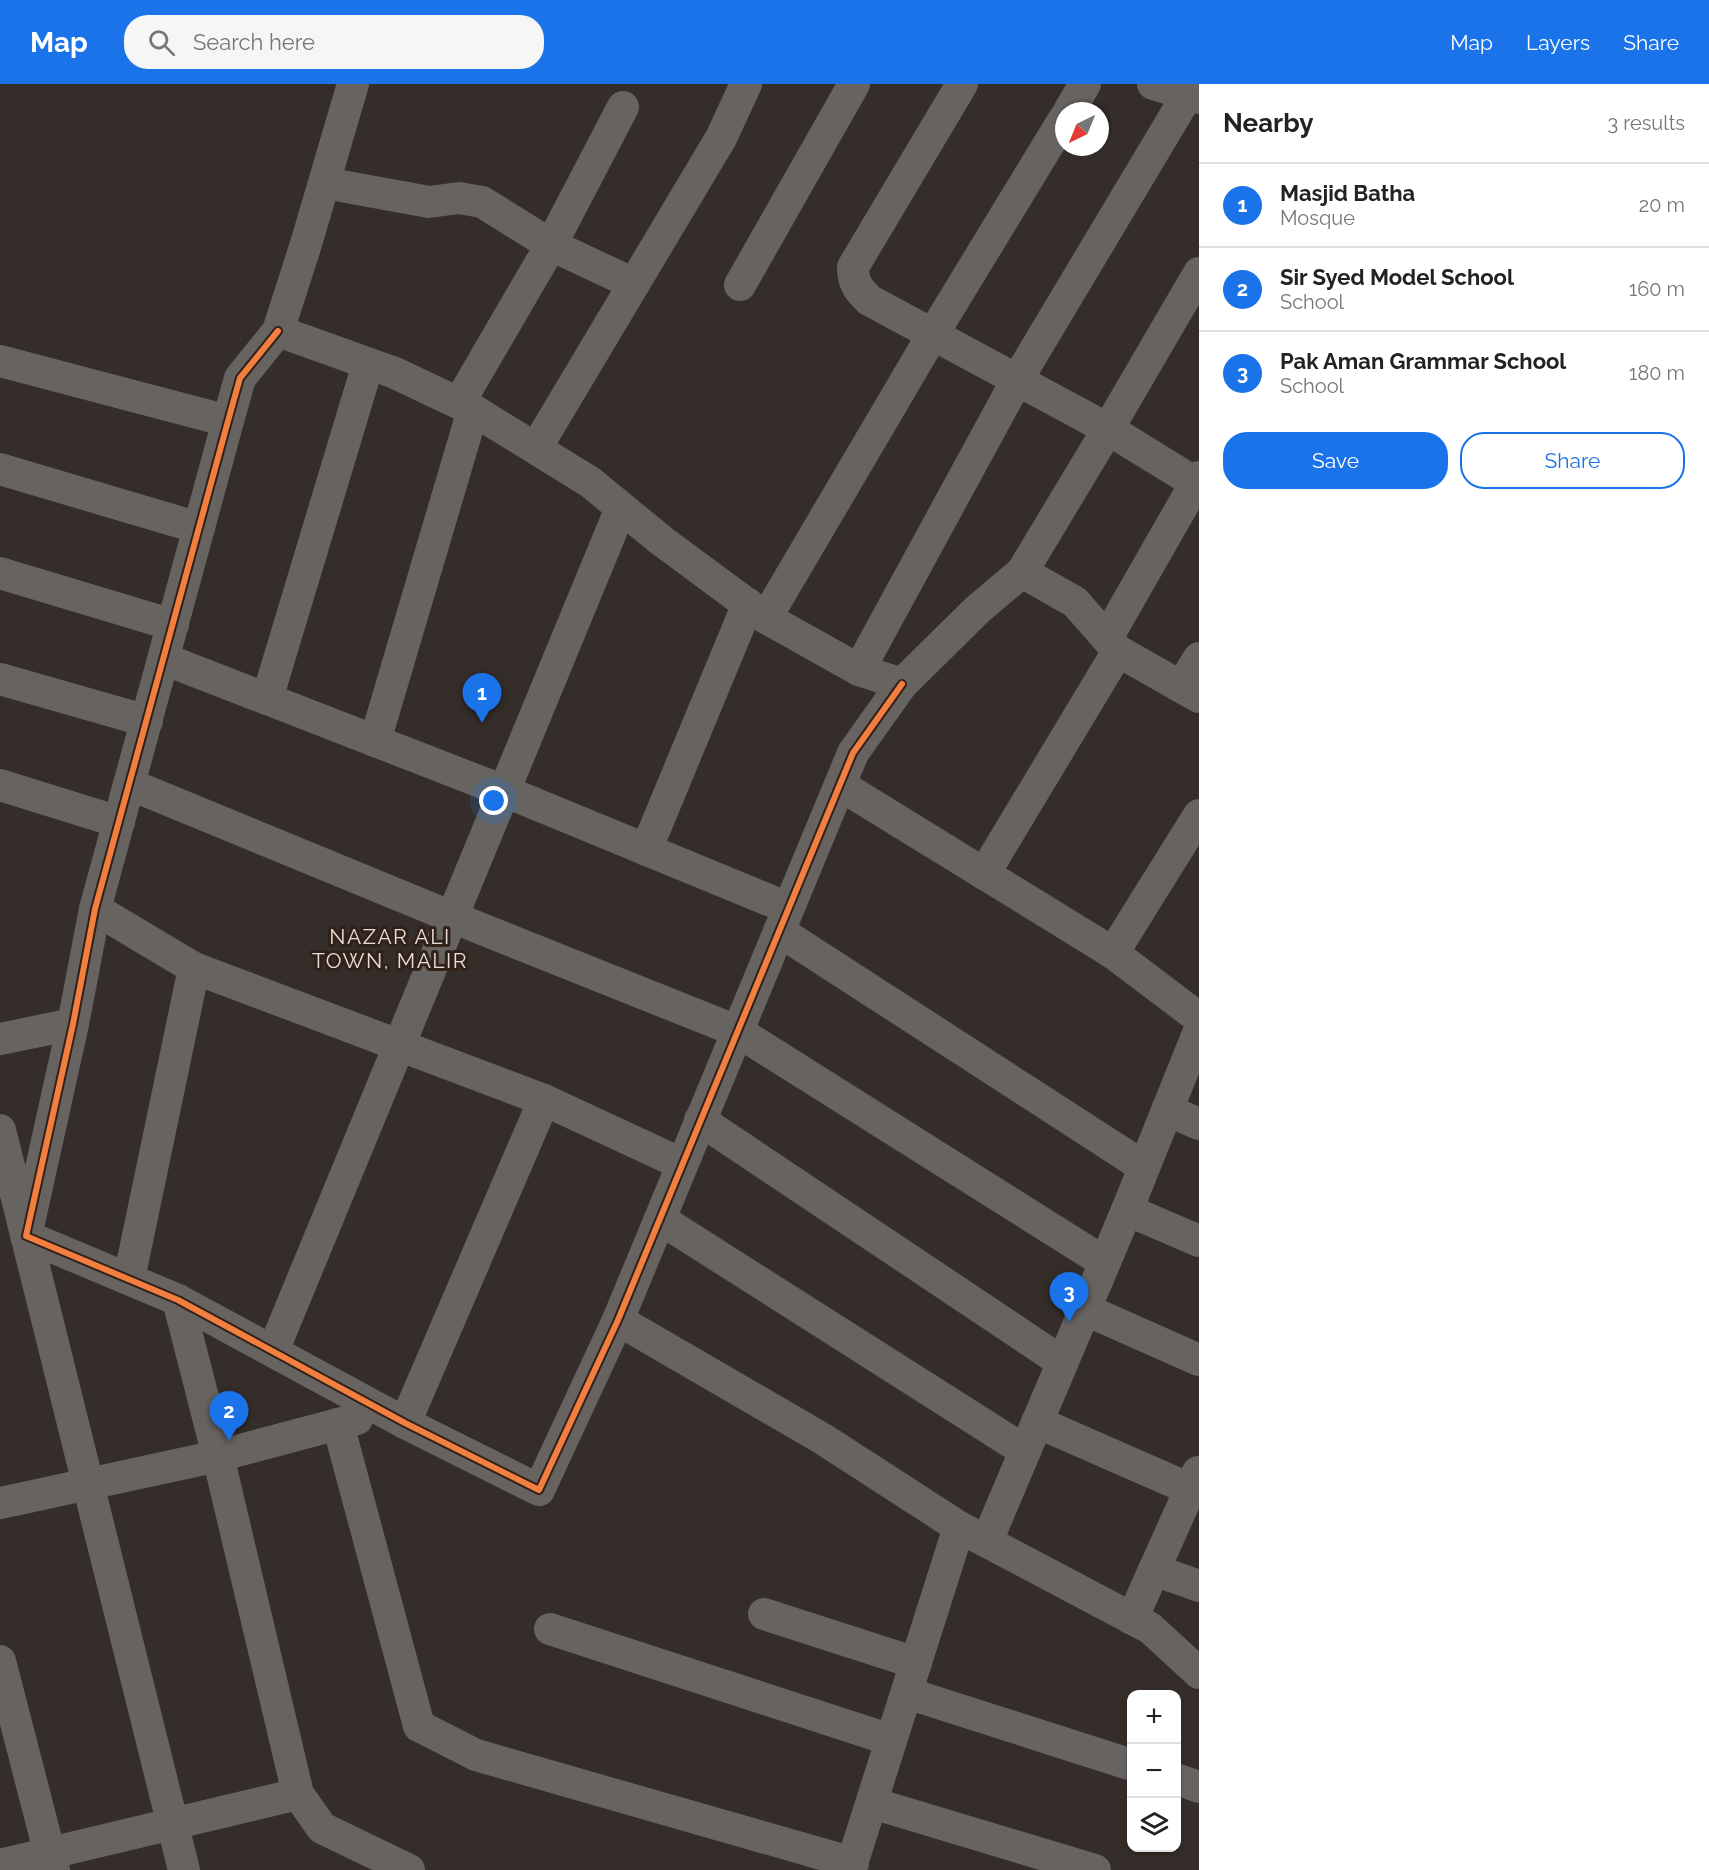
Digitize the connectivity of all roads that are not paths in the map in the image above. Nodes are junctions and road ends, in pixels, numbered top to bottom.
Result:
1 (353, 84) edge
2 (746, 84) edge
3 (854, 84) edge
4 (962, 84) edge
5 (1085, 84) edge
6 (1153, 84) edge
7 (1193, 96) edge
8 (1074, 102) edge
9 (623, 107) dead end
10 (1055, 134) edge
11 (325, 183) junction
12 (551, 244) junction
13 (1199, 273) edge
14 (634, 284) junction
15 (740, 285) dead end
16 (278, 331) junction
17 (933, 334) junction
18 (0, 361) edge
19 (368, 364) junction
20 (1017, 380) junction
21 (466, 406) junction
22 (228, 421) junction
23 (1108, 429) junction
24 (536, 448) junction
25 (0, 469) edge
26 (1198, 481) edge
27 (621, 508) junction
28 (199, 528) junction
29 (1022, 572) junction
30 (0, 573) edge
31 (757, 611) junction
32 (173, 625) junction
33 (1112, 644) junction
34 (1199, 658) edge
35 (164, 659) junction
36 (859, 670) junction
37 (0, 679) edge
38 (902, 684) junction
39 (1190, 692) edge
40 (267, 699) junction
41 (147, 721) junction
42 (375, 741) junction
43 (129, 784) junction
44 (0, 785) edge
45 (840, 785) junction
46 (504, 791) junction
47 (1199, 815) edge
48 (119, 822) junction
49 (646, 850) junction
50 (984, 873) junction
51 (95, 909) junction
52 (452, 917) junction
53 (784, 920) junction
54 (1113, 953) junction
55 (194, 968) junction
56 (1199, 1018) edge
57 (73, 1024) junction
58 (737, 1031) junction
59 (1199, 1031) edge
60 (0, 1039) edge
61 (399, 1046) junction
62 (544, 1100) junction
63 (1167, 1110) junction
64 (700, 1120) junction
65 (1199, 1124) edge
66 (0, 1130) edge
67 (682, 1164) junction
68 (1144, 1167) junction
69 (1127, 1210) junction
70 (660, 1218) junction
71 (26, 1236) junction
72 (1199, 1240) edge
73 (1104, 1262) junction
74 (129, 1279) junction
75 (178, 1300) junction
76 (1084, 1309) junction
77 (618, 1320) junction
78 (273, 1351) junction
79 (1199, 1360) edge
80 (1062, 1362) junction
81 (395, 1418) junction
82 (1037, 1422) junction
83 (338, 1424) junction
84 (1025, 1451) junction
85 (218, 1456) junction
86 (87, 1484) junction
87 (1196, 1484) edge
88 (0, 1503) edge
89 (959, 1527) junction
90 (987, 1541) junction
91 (1154, 1570) junction
92 (1199, 1586) edge
93 (764, 1614) dead end
94 (1132, 1619) junction
95 (550, 1629) dead end
96 (0, 1661) edge
97 (916, 1663) junction
98 (1199, 1673) edge
99 (907, 1693) junction
100 (891, 1740) junction
101 (1127, 1764) edge
102 (1181, 1781) edge
103 (1199, 1787) edge
104 (298, 1794) junction
105 (872, 1803) junction
106 (172, 1824) junction
107 (51, 1862) edge
108 (0, 1865) edge
109 (852, 1866) edge
110 (184, 1870) edge
111 (409, 1870) edge
112 (1095, 1870) edge

1 - 11 street
2 - 14 street
3 - 15 street
4 - 17 street
5 - 8 street
6 - 7 street
7 - 20 street
9 - 12 street
10 - 17 street
11 - 12 street
11 - 16 street
12 - 14 street
12 - 21 street
13 - 23 street
14 - 24 street
16 - 19 street
16 - 22 street
17 - 20 street
17 - 31 street
18 - 22 street
19 - 21 street
19 - 40 street
20 - 23 street
20 - 36 street
21 - 24 street
21 - 42 street
22 - 28 street
23 - 26 street
23 - 29 street
24 - 27 street
25 - 28 street
26 - 33 street
27 - 31 street
27 - 46 street
28 - 32 street
29 - 33 street
29 - 38 street
30 - 32 street
31 - 36 street
31 - 49 street
32 - 35 street
33 - 39 street
33 - 50 street
34 - 39 street
35 - 40 street
35 - 41 street
36 - 38 street
37 - 41 street
38 - 45 street
40 - 42 street
41 - 43 street
42 - 46 street
43 - 48 street
43 - 52 street
44 - 48 street
45 - 50 street
45 - 53 street
46 - 49 street
46 - 52 street
47 - 54 street
48 - 51 street
49 - 53 street
50 - 54 street
51 - 55 street
51 - 57 street
52 - 58 street
52 - 61 street
53 - 58 street
53 - 68 street
54 - 56 street
55 - 61 street
55 - 74 street
57 - 60 street
57 - 71 street
58 - 64 street
58 - 73 street
59 - 63 street
61 - 62 street
61 - 78 street
62 - 67 street
62 - 81 street
63 - 65 street
63 - 68 street
64 - 67 street
64 - 80 street
66 - 71 street
67 - 70 street
68 - 69 street
69 - 72 street
69 - 73 street
70 - 77 street
70 - 84 street
71 - 74 street
71 - 86 street
73 - 76 street
74 - 75 street
75 - 78 street
75 - 85 street
76 - 79 street
76 - 80 street
77 - 81 street
77 - 89 street
78 - 81 street
80 - 82 street
81 - 83 street
82 - 84 street
82 - 87 street
83 - 85 street
83 - 109 street
84 - 90 street
85 - 86 street
85 - 104 street
86 - 88 street
86 - 106 street
87 - 91 street
89 - 90 street
89 - 97 street
90 - 94 street
91 - 92 street
91 - 94 street
93 - 97 street
94 - 98 street
95 - 100 street
96 - 107 street
97 - 99 street
99 - 100 street
99 - 101 street
100 - 105 street
102 - 103 street
104 - 106 street
104 - 111 street
105 - 109 street
105 - 112 street
106 - 107 street
106 - 110 street
107 - 108 street

